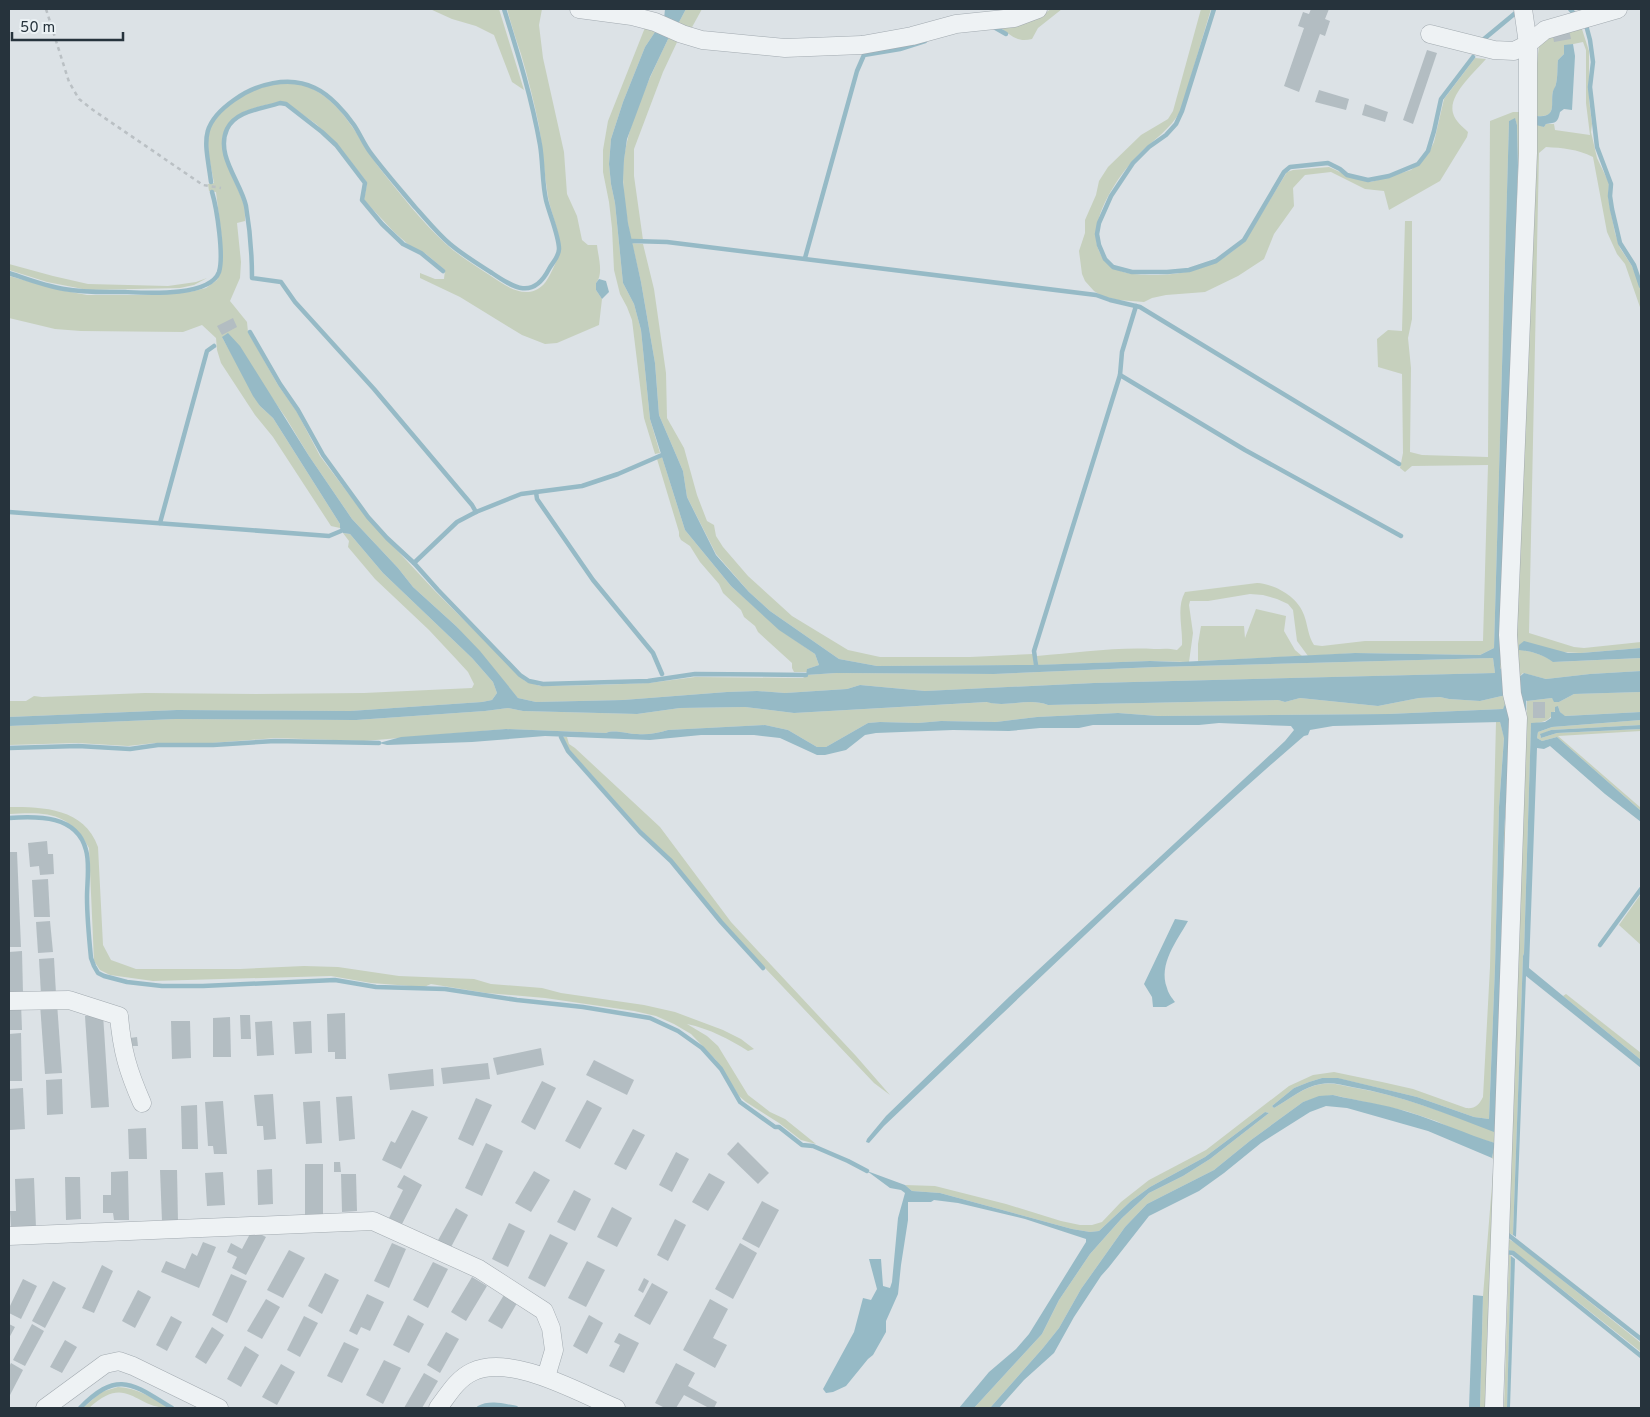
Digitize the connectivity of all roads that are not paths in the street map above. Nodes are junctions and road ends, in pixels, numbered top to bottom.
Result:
1 (579, 9) edge
2 (1038, 9) edge
3 (1522, 9) edge
4 (1618, 9) edge
5 (1430, 34) dead end
6 (1528, 44) junction
7 (9, 1001) edge
8 (142, 1103) dead end
9 (9, 1236) edge
10 (546, 1377) junction
11 (45, 1408) edge
12 (219, 1408) edge
13 (438, 1408) edge
14 (616, 1408) edge
15 (1494, 1408) edge

1 - 2 street
3 - 6 street
4 - 6 street
5 - 6 street
6 - 15 street
7 - 8 street
9 - 10 street
10 - 13 street
10 - 14 street
11 - 12 street

